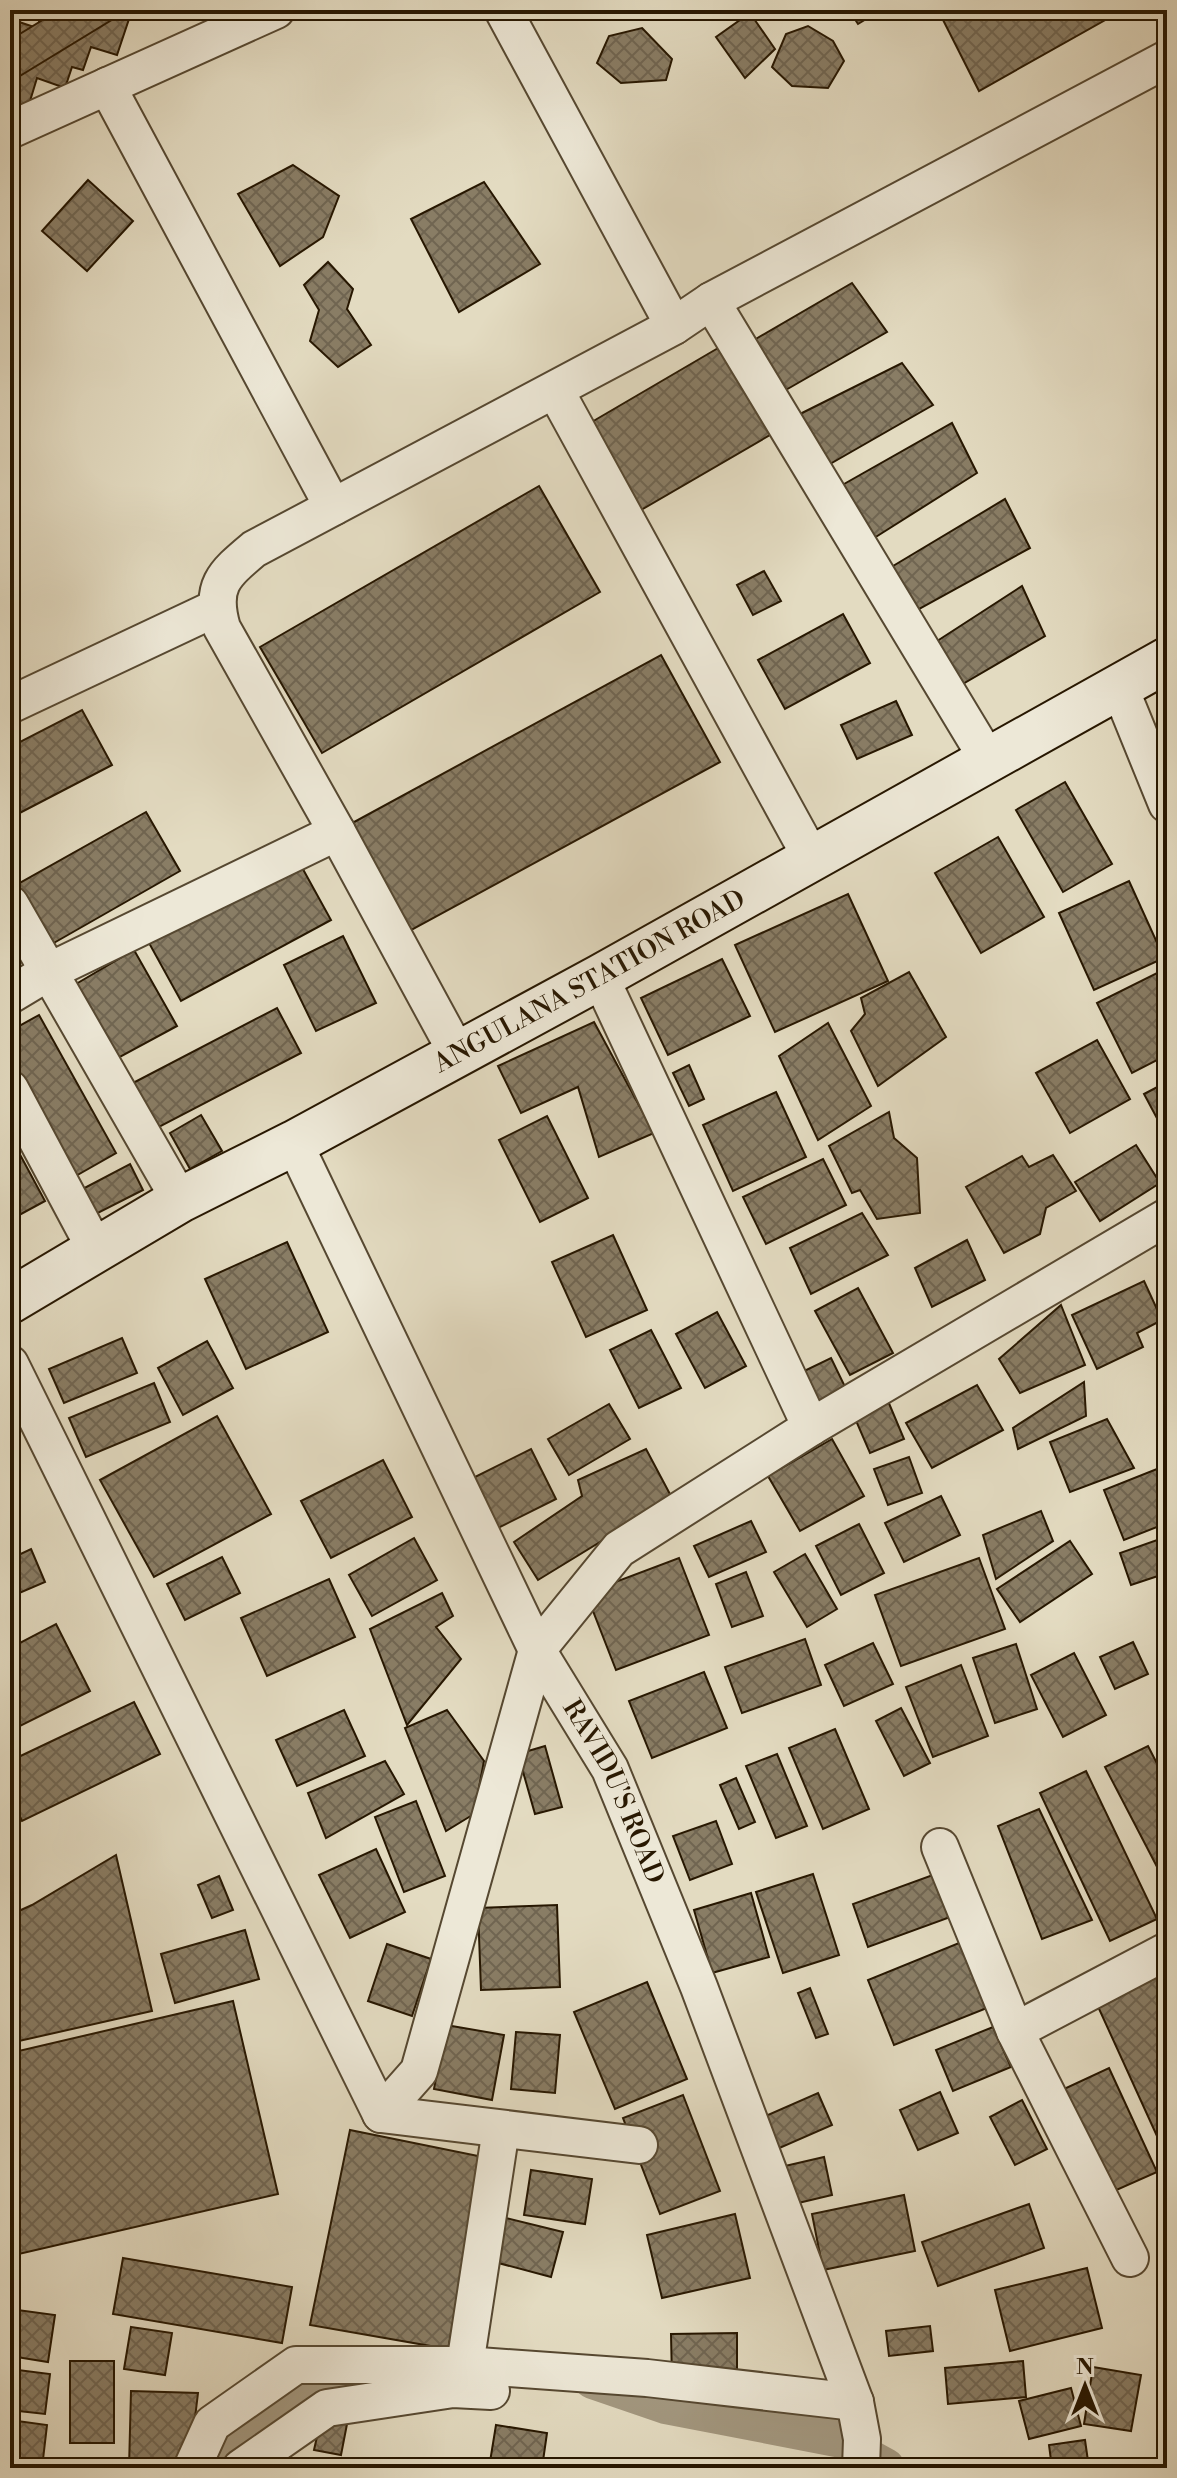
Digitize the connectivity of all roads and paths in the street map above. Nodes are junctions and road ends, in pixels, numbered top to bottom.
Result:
1 (276, 10) edge
2 (503, 10) edge
3 (1167, 59) edge
4 (107, 86) junction
5 (10, 130) edge
6 (711, 301) junction
7 (674, 326) junction
8 (555, 390) junction
9 (333, 507) junction
10 (216, 608) junction
11 (1167, 660) edge
12 (1119, 686) junction
13 (10, 705) edge
14 (987, 758) junction
15 (1167, 804) edge
16 (337, 832) junction
17 (811, 857) junction
18 (10, 904) edge
19 (50, 971) junction
20 (600, 977) junction
21 (10, 995) edge
22 (457, 1053) junction
23 (10, 1089) edge
24 (294, 1143) junction
25 (180, 1200) junction
26 (1167, 1217) edge
27 (96, 1250) junction
28 (10, 1301) edge
29 (10, 1364) edge
30 (811, 1427) junction
31 (537, 1650) junction
32 (940, 1847) dead end
33 (1167, 1951) edge
34 (1015, 2031) junction
35 (381, 2114) junction
36 (501, 2129) junction
37 (639, 2145) dead end
38 (1130, 2258) dead end
39 (465, 2365) junction
40 (634, 2389) junction
41 (855, 2402) junction
42 (862, 2453) edge
43 (192, 2468) edge
44 (241, 2468) edge

1 - 4 street
2 - 7 street
3 - 6 street
4 - 5 street
4 - 9 street
6 - 7 street
6 - 14 street
7 - 8 street
8 - 9 street
8 - 17 street
9 - 10 street
10 - 13 street
10 - 16 street
11 - 12 street, ANGULANA STATION ROAD
12 - 14 street, ANGULANA STATION ROAD
12 - 15 street
14 - 17 street, ANGULANA STATION ROAD
16 - 19 street
16 - 22 street
17 - 20 street, ANGULANA STATION ROAD
18 - 19 street
19 - 21 street
19 - 25 street
20 - 22 street, ANGULANA STATION ROAD
20 - 30 street
22 - 24 street, ANGULANA STATION ROAD
23 - 27 street
24 - 25 street, ANGULANA STATION ROAD
24 - 31 street, RAVIDU'S ROAD
25 - 27 street, ANGULANA STATION ROAD
26 - 30 street
27 - 28 street, ANGULANA STATION ROAD
29 - 35 street
30 - 31 street
31 - 35 street
31 - 41 street, RAVIDU'S ROAD
32 - 34 street
33 - 34 street
34 - 38 street
35 - 36 street
36 - 37 street
36 - 39 street
39 - 40 street
39 - 43 street
40 - 41 street
40 - 44 street
41 - 42 street, RAVIDU'S ROAD

